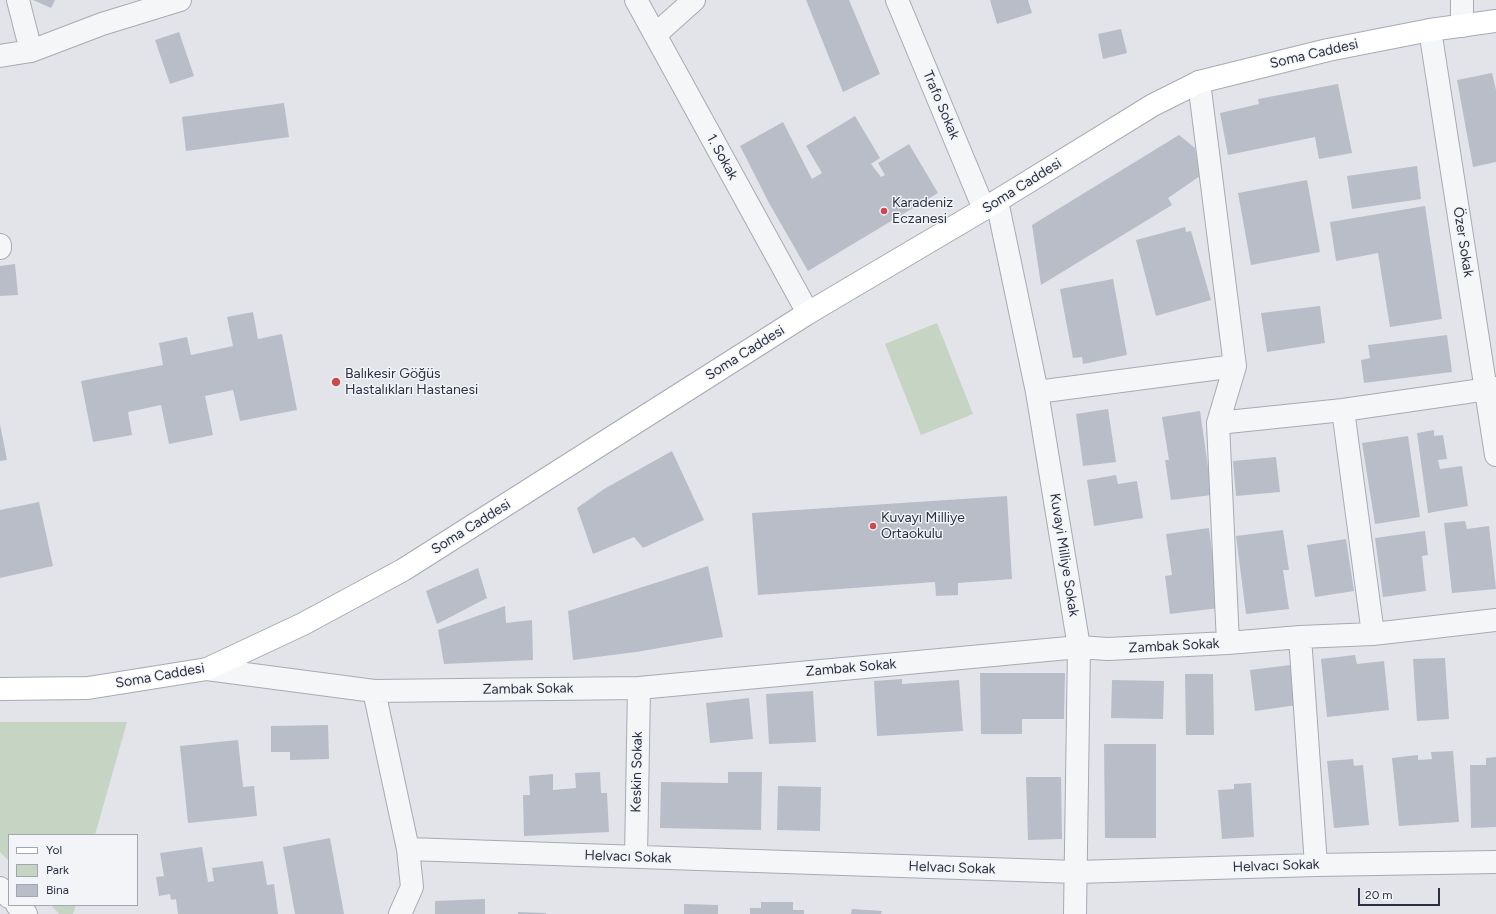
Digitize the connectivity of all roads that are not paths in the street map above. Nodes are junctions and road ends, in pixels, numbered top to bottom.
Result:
1 (18, 0) edge
2 (123, 0) edge
3 (180, 0) edge
4 (636, 0) edge
5 (694, 0) edge
6 (897, 0) edge
7 (1462, 0) edge
8 (114, 20) junction
9 (1496, 22) edge
10 (1462, 26) junction
11 (1430, 30) junction
12 (655, 35) junction
13 (31, 51) junction
14 (0, 56) edge
15 (1199, 82) junction
16 (991, 205) junction
17 (808, 313) junction
18 (1235, 366) junction
19 (1491, 389) edge
20 (1037, 392) junction
21 (1343, 410) junction
22 (1218, 423) junction
23 (1496, 455) edge
24 (1496, 620) edge
25 (1373, 634) junction
26 (1300, 637) junction
27 (1228, 643) junction
28 (1079, 647) junction
29 (207, 669) junction
30 (638, 688) junction
31 (0, 689) edge
32 (374, 691) junction
33 (408, 849) junction
34 (636, 857) junction
35 (1496, 862) edge
36 (1316, 865) junction
37 (1076, 872) junction
38 (0, 888) edge
39 (8, 896) edge
40 (18, 906) edge
41 (26, 914) edge
42 (400, 914) edge
43 (1075, 914) edge

1 - 13 street
2 - 8 street
3 - 8 street
4 - 12 street, 1. Sokak
5 - 12 street
6 - 16 street, Trafo Sokak
7 - 10 street
8 - 13 street
9 - 10 main road, Soma Caddesi
10 - 11 main road, Soma Caddesi
11 - 15 main road, Soma Caddesi
11 - 19 street, Özer Sokak
12 - 17 street, 1. Sokak
13 - 14 street
15 - 16 main road, Soma Caddesi
15 - 18 street
16 - 17 main road, Soma Caddesi
16 - 20 street, Kuvayi Milliye Sokak
17 - 29 main road, Soma Caddesi
18 - 20 street
18 - 22 street
19 - 21 street
19 - 23 street, Özer Sokak
20 - 28 street, Kuvayi Milliye Sokak
21 - 22 street
21 - 25 street
22 - 27 street
24 - 25 street, Zambak Sokak
25 - 26 street, Zambak Sokak
26 - 27 street, Zambak Sokak
26 - 36 street
27 - 28 street, Zambak Sokak
28 - 30 street, Zambak Sokak
28 - 37 street, Kuvayi Milliye Sokak
29 - 31 main road, Soma Caddesi
29 - 32 street, Zambak Sokak
30 - 32 street, Zambak Sokak
30 - 34 street, Keskin Sokak
32 - 33 street
33 - 34 street, Helvacı Sokak
33 - 42 street
34 - 37 street, Helvacı Sokak
35 - 36 street, Helvacı Sokak
36 - 37 street, Helvacı Sokak
37 - 43 street, Kuvayi Milliye Sokak
38 - 39 street
40 - 41 street

